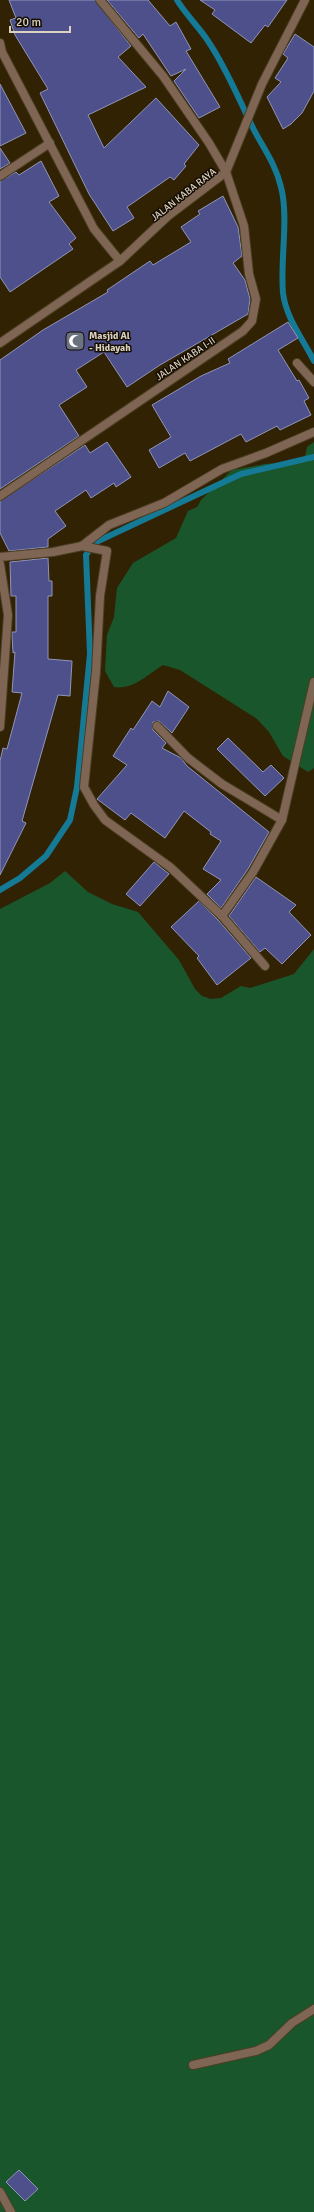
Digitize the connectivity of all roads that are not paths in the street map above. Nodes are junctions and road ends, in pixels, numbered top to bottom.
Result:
1 (100, 0) edge
2 (305, 0) edge
3 (0, 43) edge
4 (1, 53) edge
5 (50, 144) junction
6 (226, 172) junction
7 (0, 176) edge
8 (120, 260) junction
9 (0, 343) edge
10 (297, 363) dead end
11 (314, 382) edge
12 (314, 432) edge
13 (0, 496) edge
14 (84, 546) junction
15 (0, 557) edge
16 (0, 564) edge
17 (4, 614) edge
18 (314, 682) edge
19 (157, 726) dead end
20 (0, 727) edge
21 (282, 820) junction
22 (222, 916) junction
23 (265, 966) dead end
24 (314, 2009) edge
25 (193, 2065) dead end
26 (0, 2192) edge
27 (11, 2212) edge

1 - 6 street, JALAN KABA I-II
2 - 6 street, JALAN KABA RAYA
3 - 4 street
4 - 5 street
5 - 7 street
5 - 8 street
6 - 8 street, JALAN KABA RAYA
6 - 13 street, JALAN KABA I-II
8 - 9 street, JALAN KABA RAYA
10 - 11 street
12 - 14 street
14 - 15 street
14 - 22 street
16 - 17 street
17 - 20 street
18 - 21 street
19 - 21 street
21 - 22 street
22 - 23 street
24 - 25 street
26 - 27 street

